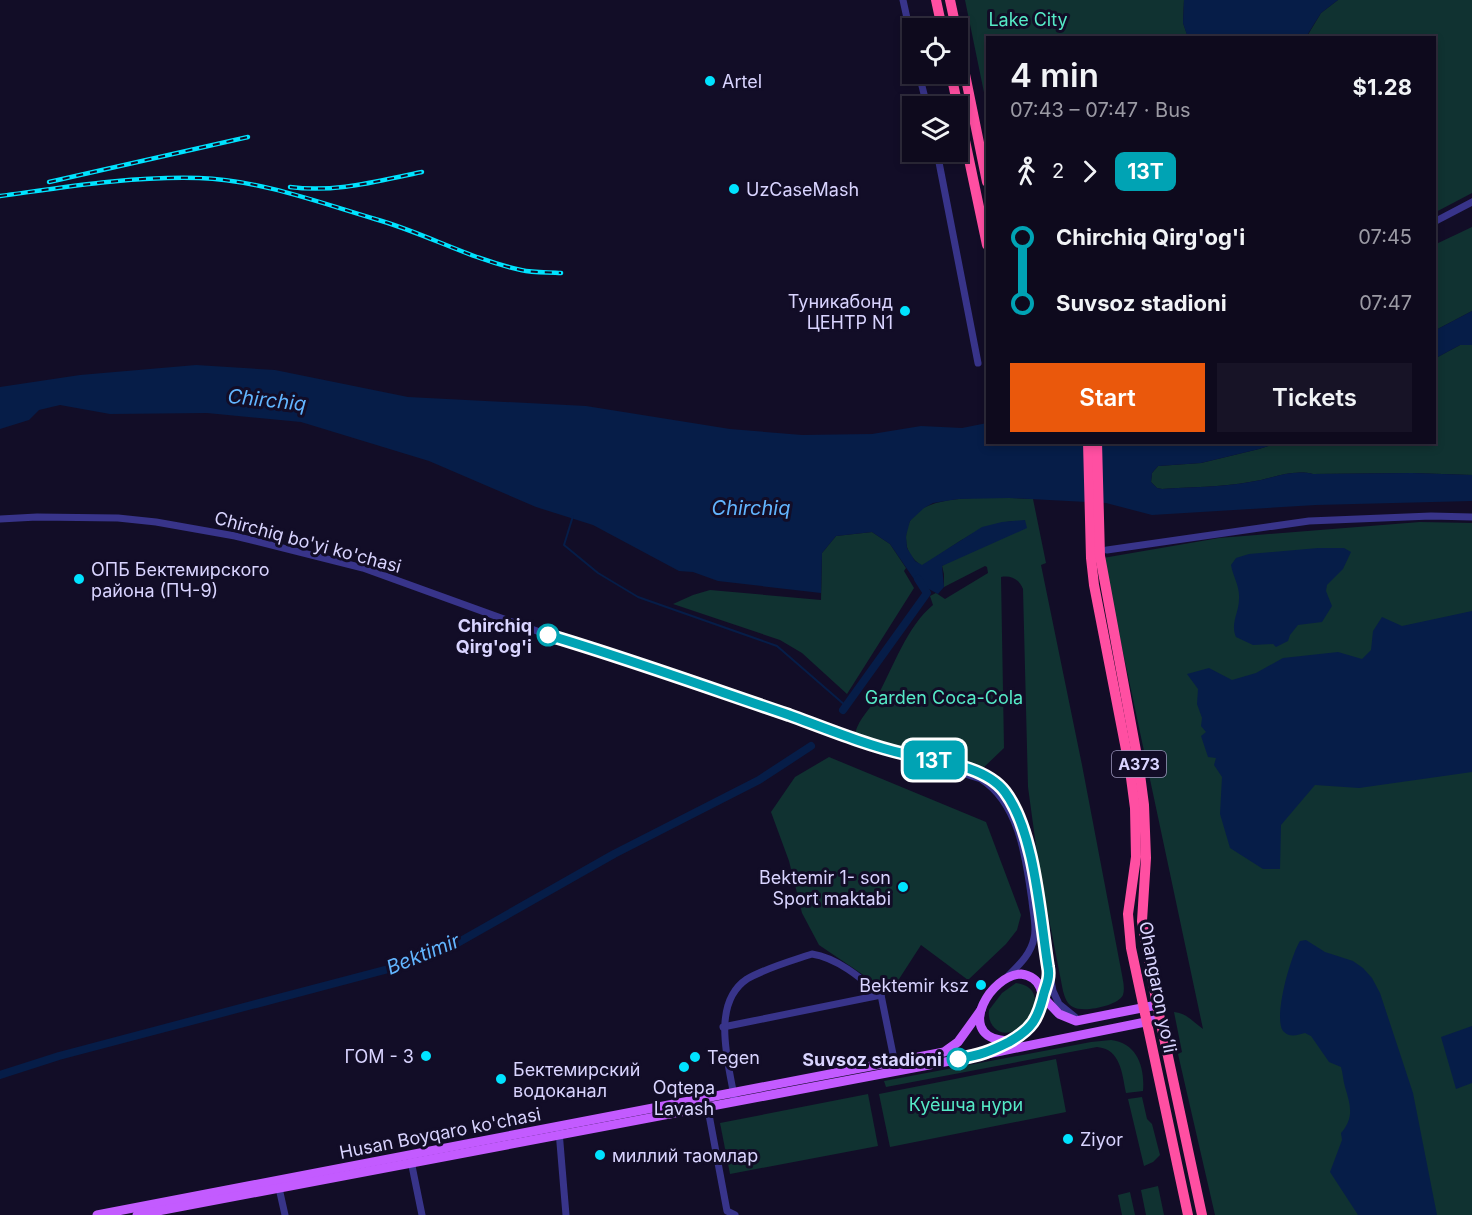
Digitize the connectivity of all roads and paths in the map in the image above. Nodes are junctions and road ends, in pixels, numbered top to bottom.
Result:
1 (903, 0) edge
2 (936, 0) edge
3 (950, 0) edge
4 (907, 18) edge
5 (940, 18) edge
6 (954, 18) edge
7 (953, 84) edge
8 (967, 84) edge
9 (939, 162) edge
10 (986, 178) edge
11 (1472, 202) edge
12 (1436, 221) edge
13 (986, 239) edge
14 (978, 363) dead end
15 (1088, 444) edge
16 (1097, 444) edge
17 (1094, 511) junction
18 (1472, 517) edge
19 (0, 519) edge
20 (1107, 550) dead end
21 (904, 754) junction
22 (1049, 974) junction
23 (1006, 978) junction
24 (881, 995) junction
25 (1043, 997) junction
26 (1157, 1005) junction
27 (1143, 1008) junction
28 (981, 1010) junction
29 (1160, 1019) junction
30 (1082, 1020) junction
31 (1146, 1022) junction
32 (723, 1027) junction
33 (1056, 1039) junction
34 (1012, 1040) junction
35 (987, 1054) junction
36 (895, 1066) junction
37 (734, 1097) junction
38 (706, 1103) junction
39 (559, 1131) junction
40 (411, 1159) junction
41 (279, 1188) junction
42 (152, 1208) junction
43 (724, 1213) edge
44 (97, 1215) edge
45 (137, 1215) edge
46 (285, 1215) edge
47 (422, 1215) edge
48 (566, 1215) edge
49 (735, 1215) edge
50 (1188, 1215) edge
51 (1202, 1215) edge

1 - 4 street
2 - 5 highway
3 - 6 highway
7 - 13 highway
8 - 10 highway
9 - 14 street
11 - 12 street
15 - 17 highway, Ohangaron yoʻli / A373
16 - 17 highway, Ohangaron yoʻli / A373
17 - 26 highway, Ohangaron yoʻli / A373
17 - 27 highway, Ohangaron yoʻli / A373
18 - 20 street
19 - 21 street, Chirchiq bo'yi ko'chasi
21 - 22 street, Chirchiq bo'yi ko'chasi
21 - 23 street, Chirchiq bo'yi ko'chasi
22 - 25 street, Chirchiq bo'yi ko'chasi
22 - 30 street, Chirchiq bo'yi ko'chasi
23 - 25 main road
23 - 28 main road, Husan Boyqaro ko'chasi
24 - 32 street
24 - 32 street
24 - 36 street
25 - 30 main road
25 - 34 main road, Husan Boyqaro ko'chasi
26 - 27 main road
26 - 29 highway, Ohangaron yoʻli / A373
27 - 30 main road
27 - 31 highway, Ohangaron yoʻli / A373
28 - 34 main road, Husan Boyqaro ko'chasi
28 - 36 main road, Husan Boyqaro ko'chasi
29 - 31 main road, Husan Boyqaro ko'chasi
29 - 51 highway, Ohangaron yoʻli / A373
31 - 33 main road, Husan Boyqaro ko'chasi
31 - 50 highway, Ohangaron yoʻli / A373
32 - 37 street
33 - 34 main road, Husan Boyqaro ko'chasi
33 - 35 main road, Husan Boyqaro ko'chasi
34 - 35 main road, Husan Boyqaro ko'chasi
35 - 36 main road, Husan Boyqaro ko'chasi
36 - 37 main road, Husan Boyqaro ko'chasi
37 - 38 main road, Husan Boyqaro ko'chasi
38 - 39 main road, Husan Boyqaro ko'chasi
38 - 43 street
39 - 40 main road, Husan Boyqaro ko'chasi
39 - 48 street
40 - 41 main road, Husan Boyqaro ko'chasi
40 - 42 main road, Husan Boyqaro ko'chasi
40 - 47 street
41 - 42 main road, Husan Boyqaro ko'chasi
41 - 46 street
42 - 44 main road, Husan Boyqaro ko'chasi
42 - 45 main road, Husan Boyqaro ko'chasi
43 - 49 street

